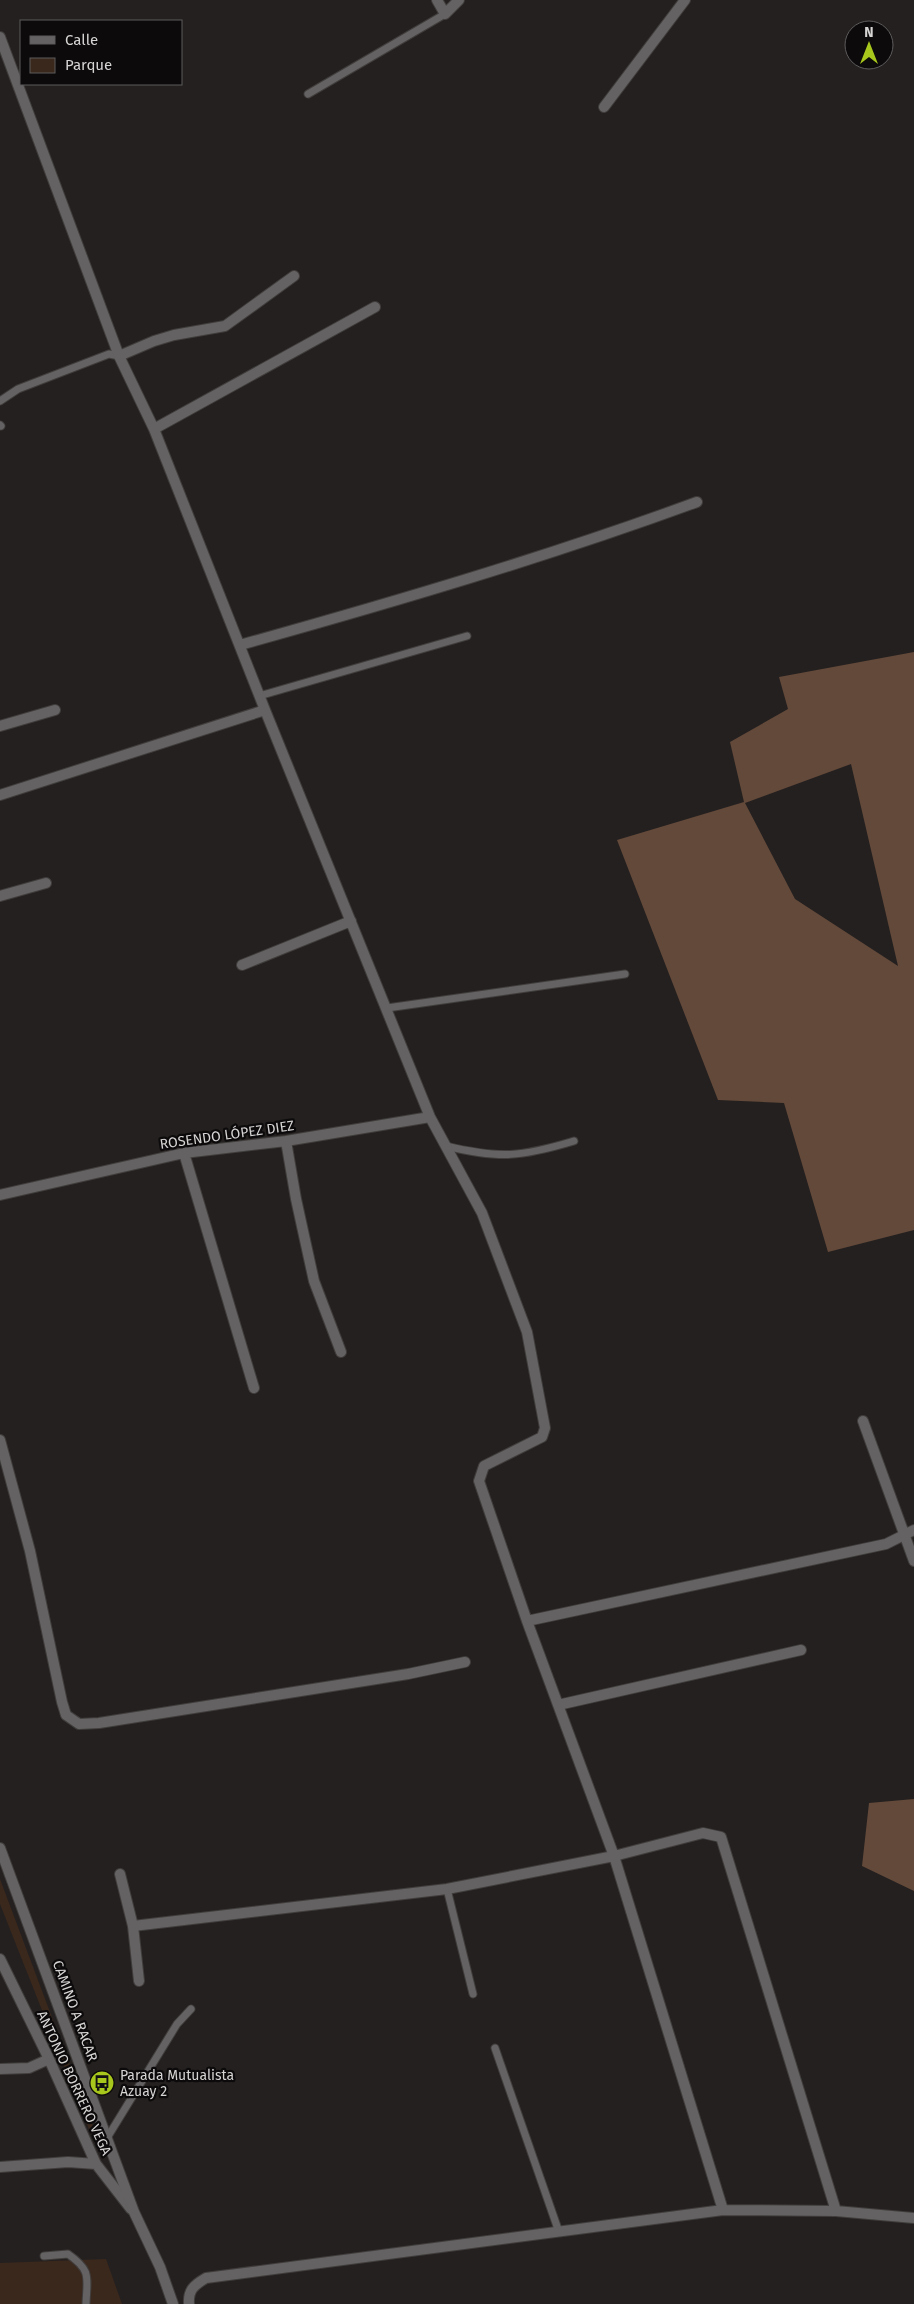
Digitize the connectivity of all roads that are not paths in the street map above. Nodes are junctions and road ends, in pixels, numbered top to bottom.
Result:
1 (437, 0) edge
2 (459, 0) edge
3 (685, 0) edge
4 (445, 14) junction
5 (0, 37) edge
6 (308, 94) dead end
7 (604, 107) dead end
8 (294, 276) dead end
9 (375, 307) dead end
10 (119, 356) junction
11 (0, 401) edge
12 (154, 429) junction
13 (697, 502) dead end
14 (467, 636) dead end
15 (240, 645) junction
16 (259, 696) junction
17 (55, 710) dead end
18 (265, 710) junction
19 (0, 726) edge
20 (0, 795) edge
21 (46, 883) dead end
22 (0, 896) edge
23 (351, 922) junction
24 (242, 965) dead end
25 (625, 974) dead end
26 (387, 1008) junction
27 (430, 1117) junction
28 (286, 1141) junction
29 (574, 1141) dead end
30 (446, 1146) junction
31 (184, 1153) junction
32 (0, 1195) edge
33 (341, 1352) dead end
34 (254, 1388) dead end
35 (863, 1421) dead end
36 (0, 1440) edge
37 (914, 1530) edge
38 (904, 1535) junction
39 (914, 1560) edge
40 (527, 1621) junction
41 (801, 1650) dead end
42 (465, 1662) dead end
43 (558, 1705) junction
44 (0, 1848) edge
45 (614, 1856) junction
46 (120, 1874) dead end
47 (447, 1889) junction
48 (133, 1926) junction
49 (0, 1959) edge
50 (139, 1981) dead end
51 (473, 1994) dead end
52 (191, 2008) dead end
53 (495, 2048) dead end
54 (50, 2059) junction
55 (0, 2069) edge
56 (106, 2138) junction
57 (96, 2164) junction
58 (0, 2167) edge
59 (723, 2210) junction
60 (836, 2211) junction
61 (134, 2212) junction
62 (914, 2218) edge
63 (559, 2232) junction
64 (44, 2256) dead end
65 (86, 2304) edge
66 (173, 2304) edge
67 (189, 2304) edge

1 - 4 street
2 - 4 street
3 - 7 street
4 - 6 lane
5 - 10 street
8 - 10 street
9 - 12 street
10 - 11 lane
10 - 12 street
12 - 15 street
13 - 15 street
14 - 16 lane
15 - 16 street
16 - 18 street
17 - 19 street
18 - 20 street
18 - 23 street
21 - 22 street
23 - 24 street
23 - 26 street
25 - 26 lane
26 - 27 street
27 - 28 street, ROSENDO LÓPEZ DIEZ
27 - 30 street
28 - 31 street, ROSENDO LÓPEZ DIEZ
28 - 33 street
29 - 30 lane
30 - 40 street
31 - 32 street, ROSENDO LÓPEZ DIEZ
31 - 34 street
35 - 38 street
36 - 42 street
37 - 38 street
38 - 39 street
38 - 40 street
40 - 43 street
41 - 43 street
43 - 45 street
44 - 56 street, CAMINO A RACAR
45 - 47 street
45 - 59 street
45 - 60 street
46 - 48 street
47 - 48 street
47 - 51 lane
48 - 50 street
49 - 54 street, ANTONIO BORRERO VEGA
52 - 56 lane
53 - 63 lane
54 - 55 street
54 - 57 street, ANTONIO BORRERO VEGA
56 - 61 street, CAMINO A RACAR
57 - 58 street
57 - 61 street, ANTONIO BORRERO VEGA
59 - 60 street
59 - 63 street
60 - 62 street
61 - 66 street
63 - 67 street
64 - 65 lane

